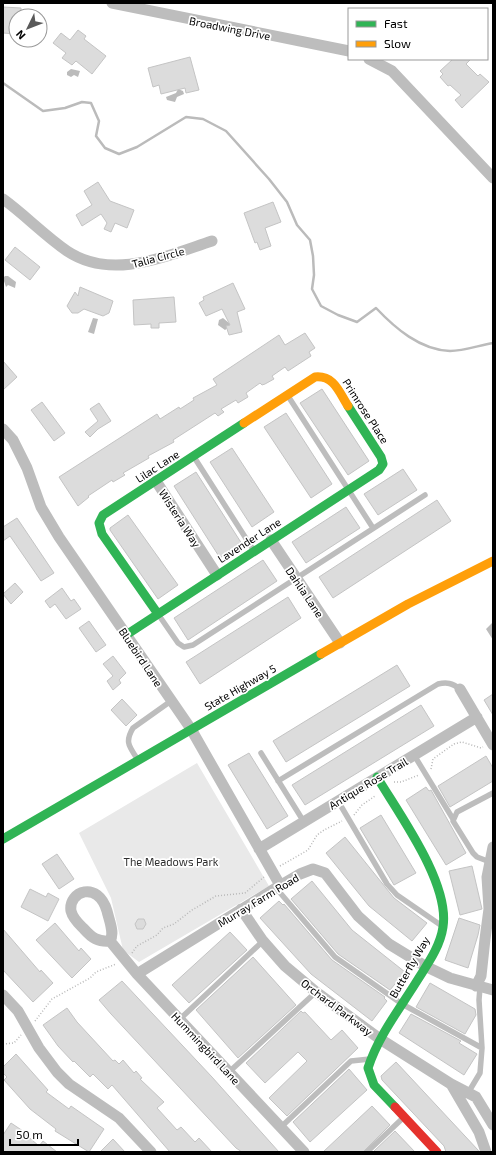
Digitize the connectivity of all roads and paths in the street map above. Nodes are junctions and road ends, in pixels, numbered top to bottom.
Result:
1 (112, 3) edge
2 (348, 51) edge
3 (371, 60) edge
4 (493, 178) edge
5 (3, 199) edge
6 (212, 241) dead end
7 (324, 376) joint
8 (288, 395) junction
9 (3, 429) edge
10 (193, 457) junction
11 (383, 464) joint
12 (156, 481) junction
13 (348, 490) junction
14 (426, 495) dead end
15 (373, 528) junction
16 (271, 540) junction
17 (254, 551) junction
18 (493, 561) edge
19 (217, 575) junction
20 (296, 578) junction
21 (158, 614) junction
22 (126, 635) junction
23 (340, 643) junction
24 (460, 689) joint
25 (171, 701) junction
26 (477, 717) junction
27 (191, 729) junction
28 (492, 744) edge
29 (261, 753) dead end
30 (414, 755) junction
31 (138, 761) junction
32 (425, 772) junction
33 (377, 777) junction
34 (278, 781) junction
35 (384, 789) junction
36 (493, 793) edge
37 (338, 801) junction
38 (348, 819) junction
39 (453, 819) junction
40 (304, 822) junction
41 (3, 839) edge
42 (493, 847) edge
43 (259, 849) junction
44 (490, 862) junction
45 (272, 871) junction
46 (278, 887) junction
47 (241, 909) junction
48 (442, 926) junction
49 (110, 941) junction
50 (263, 941) junction
51 (125, 960) junction
52 (425, 966) junction
53 (137, 974) junction
54 (478, 987) junction
55 (493, 990) edge
56 (316, 992) junction
57 (3, 995) edge
58 (402, 1004) junction
59 (180, 1019) junction
60 (28, 1028) junction
61 (380, 1039) junction
62 (3, 1044) edge
63 (482, 1048) junction
64 (370, 1059) junction
65 (229, 1072) junction
66 (451, 1084) junction
67 (468, 1093) junction
68 (404, 1117) junction
69 (493, 1125) edge
70 (281, 1127) junction
71 (150, 1152) edge
72 (304, 1152) edge
73 (367, 1152) edge
74 (437, 1152) edge
75 (486, 1152) edge

1 - 2 street, Broadwing Drive
3 - 4 street
5 - 6 street, Talia Circle
7 - 8 street, Lilac Lane
7 - 11 street, Primrose Place
8 - 10 street, Lilac Lane
8 - 13 lane
9 - 22 street, Bluebird Lane
10 - 12 street, Lilac Lane
10 - 17 lane
11 - 13 street, Lavender Lane
12 - 19 street, Wisteria Way
12 - 21 street, Lilac Lane
13 - 15 lane
13 - 16 street, Lavender Lane
14 - 15 lane
15 - 20 lane
16 - 17 street, Lavender Lane
16 - 20 street, Dahlia Lane
17 - 19 street, Lavender Lane
18 - 23 street, State Highway 5
19 - 21 street, Lavender Lane
20 - 21 lane
20 - 23 street, Dahlia Lane
21 - 22 street, Lavender Lane
22 - 25 street, Bluebird Lane
23 - 27 street, State Highway 5
24 - 26 street
24 - 34 lane
25 - 27 street, Bluebird Lane
25 - 31 lane
26 - 28 street
26 - 30 street, Antique Rose Trail
27 - 31 street, State Highway 5
27 - 43 street, Bluebird Lane
28 - 32 path
29 - 34 lane
30 - 32 lane
30 - 33 street, Antique Rose Trail
31 - 41 street, State Highway 5
32 - 35 path
32 - 39 lane
33 - 35 street, Butterfly Way
33 - 37 street, Antique Rose Trail
34 - 40 lane
35 - 38 path
35 - 48 street, Butterfly Way
36 - 39 lane
37 - 38 lane
37 - 40 street, Antique Rose Trail
38 - 45 path
38 - 48 lane
39 - 44 lane
40 - 43 street, Antique Rose Trail
42 - 44 street
43 - 45 street, Bluebird Lane
44 - 54 street
45 - 46 street, Bluebird Lane
45 - 51 path
46 - 47 street, Murray Farm Road
46 - 52 street, Murray Farm Road
46 - 58 lane
47 - 50 street, Orchard Parkway
47 - 53 street, Murray Farm Road
48 - 52 street, Butterfly Way
49 - 49 street
49 - 51 street, Hummingbird Lane
50 - 56 street, Orchard Parkway
50 - 59 lane
51 - 53 street, Hummingbird Lane
51 - 60 path
52 - 54 street, Murray Farm Road
52 - 58 street, Butterfly Way
53 - 59 street, Hummingbird Lane
54 - 55 street, Murray Farm Road
54 - 63 lane
56 - 61 street, Orchard Parkway
56 - 65 lane
57 - 60 street
58 - 61 street, Butterfly Way
58 - 63 lane
59 - 65 street, Hummingbird Lane
60 - 62 path
60 - 71 street
61 - 64 street, Butterfly Way
61 - 66 street, Orchard Parkway
63 - 67 lane
64 - 68 street
64 - 70 lane
65 - 70 street, Hummingbird Lane
66 - 67 street, Orchard Parkway
66 - 75 street, Orchard Parkway
67 - 69 street, Orchard Parkway
68 - 73 lane
68 - 74 street
70 - 72 street, Hummingbird Lane

